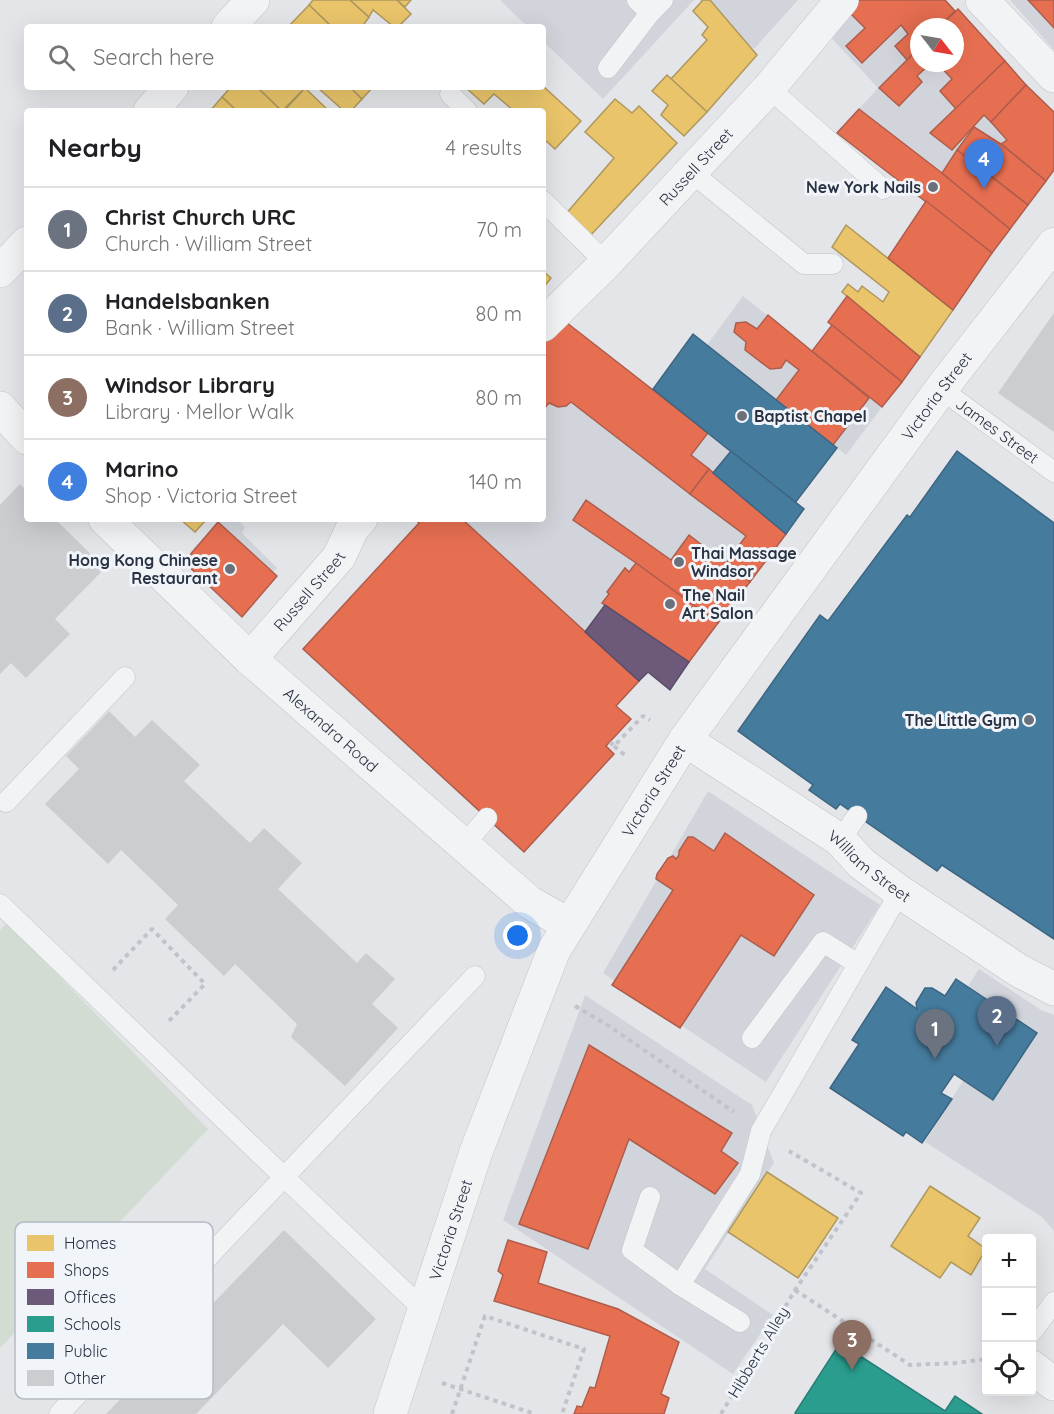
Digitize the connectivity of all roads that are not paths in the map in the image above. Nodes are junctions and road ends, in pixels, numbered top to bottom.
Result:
1 (253, 0) edge
2 (842, 0) edge
3 (982, 0) edge
4 (650, 4) edge
5 (231, 24) edge
6 (608, 68) dead end
7 (1054, 76) edge
8 (769, 88) junction
9 (169, 90) edge
10 (450, 94) dead end
11 (153, 108) edge
12 (464, 108) edge
13 (691, 172) junction
14 (883, 189) dead end
15 (546, 204) edge
16 (1054, 244) edge
17 (24, 246) edge
18 (606, 263) junction
19 (833, 264) dead end
20 (0, 272) edge
21 (546, 322) edge
22 (941, 389) junction
23 (0, 408) edge
24 (24, 435) edge
25 (1054, 472) edge
26 (108, 522) edge
27 (358, 522) edge
28 (249, 659) junction
29 (125, 677) dead end
30 (685, 740) junction
31 (2, 802) edge
32 (487, 818) dead end
33 (464, 845) junction
34 (900, 892) junction
35 (0, 904) edge
36 (569, 925) junction
37 (858, 964) junction
38 (475, 976) dead end
39 (1054, 989) edge
40 (752, 1038) dead end
41 (284, 1177) junction
42 (650, 1197) dead end
43 (213, 1252) edge
44 (680, 1285) junction
45 (1054, 1302) edge
46 (424, 1310) junction
47 (740, 1322) dead end
48 (1036, 1327) edge
49 (1036, 1370) edge
50 (1054, 1384) edge
51 (73, 1399) edge
52 (59, 1414) edge
53 (390, 1414) edge

1 - 5 street
2 - 8 street, Russell Street
3 - 7 street
4 - 6 lane
8 - 13 street, Russell Street
8 - 14 lane
9 - 11 street
10 - 12 lane
13 - 18 street, Russell Street
13 - 19 lane
15 - 18 lane
16 - 22 street, Victoria Street
17 - 20 street
18 - 21 street, Russell Street
22 - 25 lane, James Street
22 - 30 street, Victoria Street
23 - 24 street
26 - 28 street, Alexandra Road
27 - 28 street, Russell Street
28 - 33 street, Alexandra Road
29 - 31 lane
30 - 34 street, William Street
30 - 36 street, Victoria Street
32 - 33 lane
33 - 36 street, Alexandra Road
34 - 37 lane
34 - 39 street, William Street
35 - 41 lane
36 - 46 street, Victoria Street
37 - 40 lane
37 - 44 lane
38 - 41 lane
41 - 43 lane
41 - 46 lane
42 - 44 lane
44 - 47 lane
45 - 48 lane
46 - 53 street, Victoria Street
49 - 50 street
51 - 52 lane

